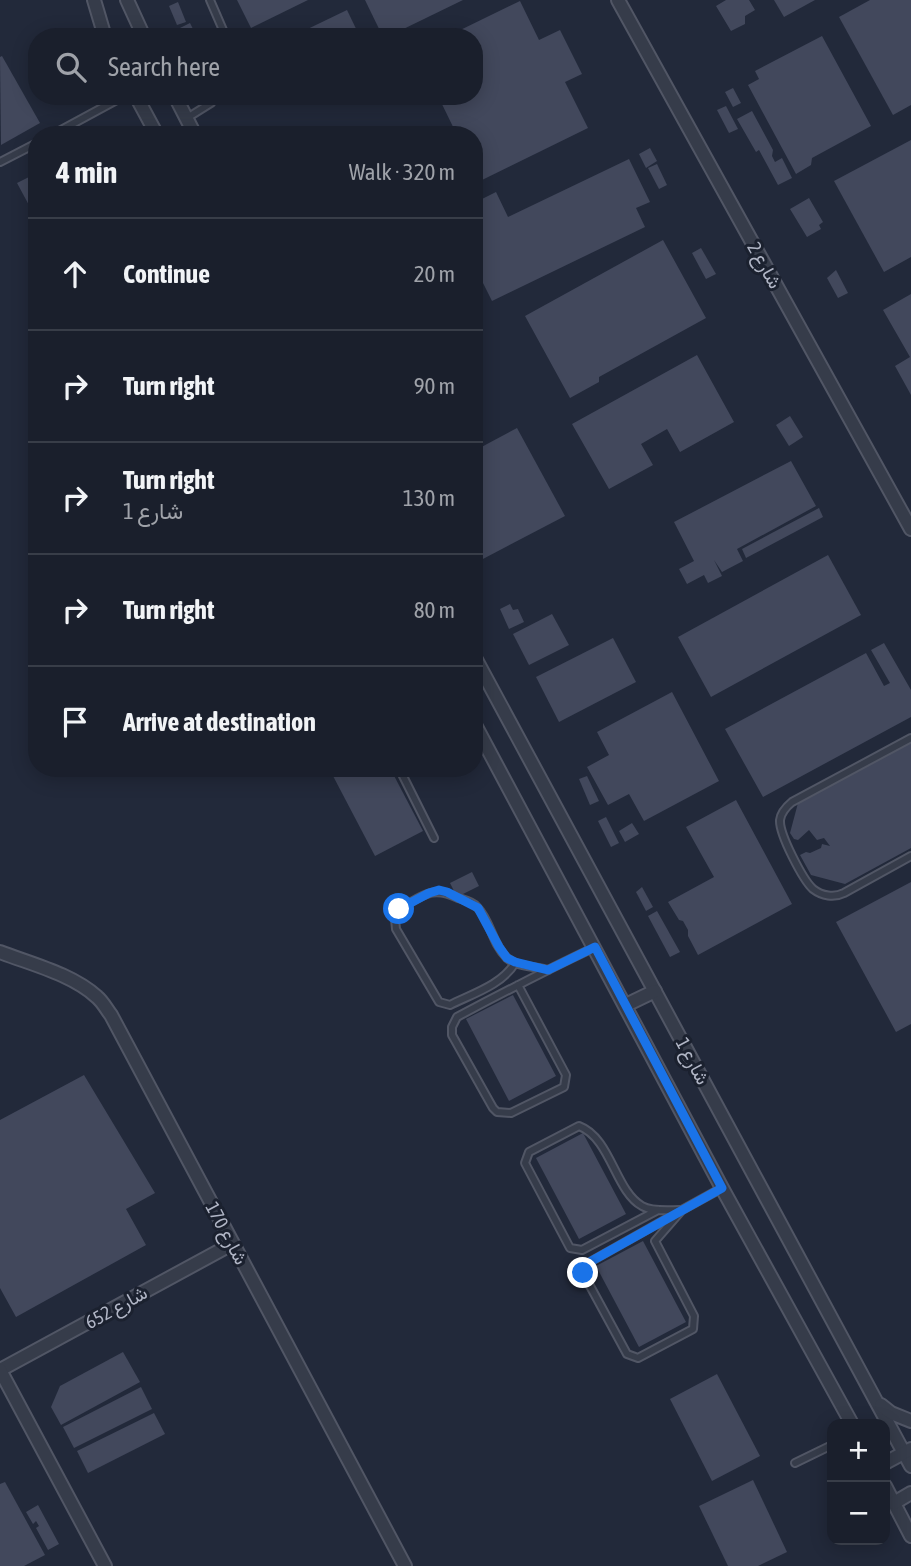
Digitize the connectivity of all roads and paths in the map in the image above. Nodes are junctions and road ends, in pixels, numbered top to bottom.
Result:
1 (93, 0) edge
2 (127, 0) edge
3 (210, 0) edge
4 (618, 0) edge
5 (102, 28) edge
6 (140, 28) edge
7 (222, 28) edge
8 (107, 105) edge
9 (141, 105) edge
10 (180, 105) edge
11 (208, 105) edge
12 (187, 118) junction
13 (69, 126) edge
14 (152, 126) edge
15 (191, 126) edge
16 (28, 148) edge
17 (0, 162) edge
18 (911, 529) edge
19 (483, 673) edge
20 (911, 737) edge
21 (483, 740) edge
22 (404, 777) edge
23 (434, 838) dead end
24 (911, 856) edge
25 (595, 947) junction
26 (0, 953) edge
27 (515, 962) junction
28 (548, 970) junction
29 (518, 985) junction
30 (655, 991) junction
31 (626, 1005) junction
32 (722, 1188) junction
33 (658, 1210) junction
34 (682, 1210) junction
35 (232, 1244) junction
36 (0, 1370) edge
37 (877, 1402) junction
38 (849, 1419) edge
39 (911, 1421) edge
40 (827, 1447) edge
41 (907, 1450) edge
42 (890, 1460) edge
43 (795, 1463) dead end
44 (911, 1466) edge
45 (911, 1493) edge
46 (890, 1495) edge
47 (894, 1503) junction
48 (911, 1536) edge
49 (106, 1566) edge
50 (405, 1566) edge

1 - 5 street
2 - 6 street
3 - 7 lane
4 - 18 street, شارع 2
8 - 13 lane
9 - 14 street
10 - 12 street
11 - 12 lane
12 - 15 street
16 - 17 lane
19 - 30 street, شارع 1
20 - 24 lane
21 - 25 street, شارع 1
22 - 23 lane
25 - 28 lane
25 - 31 street, شارع 1
26 - 35 street, شارع 170
27 - 27 lane
27 - 28 lane
28 - 29 lane
29 - 29 lane
30 - 31 street
30 - 37 street, شارع 1
31 - 32 street, شارع 1
32 - 34 lane
32 - 38 street, شارع 1
33 - 33 lane
33 - 34 lane
34 - 34 lane
35 - 36 street, شارع 652
35 - 50 street, شارع 170
36 - 49 street, شارع 652
37 - 39 street
37 - 41 street, شارع 1
40 - 43 lane
41 - 42 street
41 - 44 street, شارع 1
45 - 47 street
46 - 47 street
47 - 48 street

